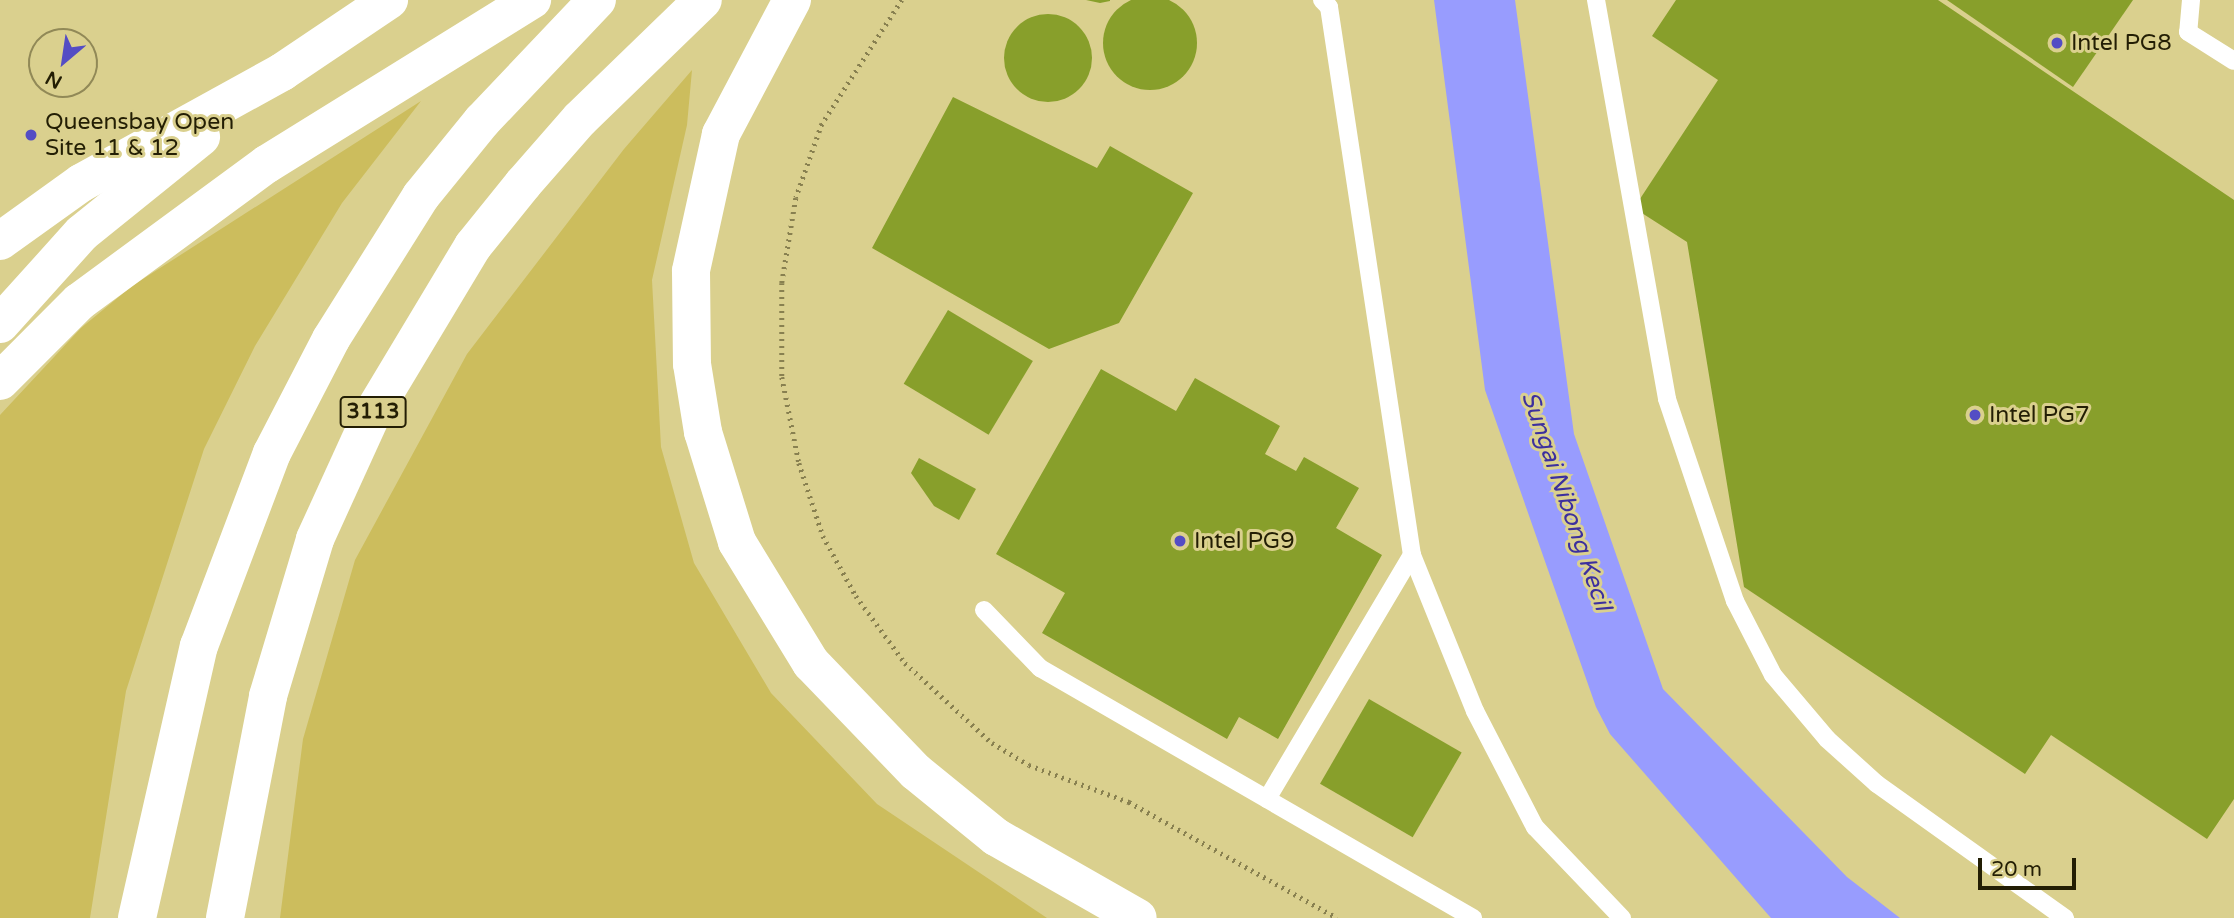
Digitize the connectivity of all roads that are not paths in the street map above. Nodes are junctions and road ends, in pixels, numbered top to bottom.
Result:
1 (389, 0) edge
2 (532, 0) edge
3 (597, 0) edge
4 (703, 0) edge
5 (792, 0) edge
6 (1322, 0) edge
7 (1596, 0) edge
8 (2190, 0) edge
9 (2234, 61) edge
10 (282, 72) junction
11 (45, 208) junction
12 (0, 228) edge
13 (0, 241) edge
14 (0, 324) edge
15 (0, 381) edge
16 (1412, 555) junction
17 (984, 610) dead end
18 (1267, 799) junction
19 (137, 918) edge
20 (225, 918) edge
21 (1138, 918) edge
22 (1473, 918) edge
23 (1622, 918) edge
24 (2065, 918) edge

1 - 10 main road
2 - 15 main road
3 - 19 main road, 3113
4 - 20 main road, 3113
5 - 21 main road
6 - 16 lane
7 - 24 lane
8 - 9 lane
10 - 11 main road
10 - 14 main road
11 - 12 lane
11 - 13 main road
16 - 18 lane
16 - 23 lane
17 - 18 lane
18 - 22 lane

